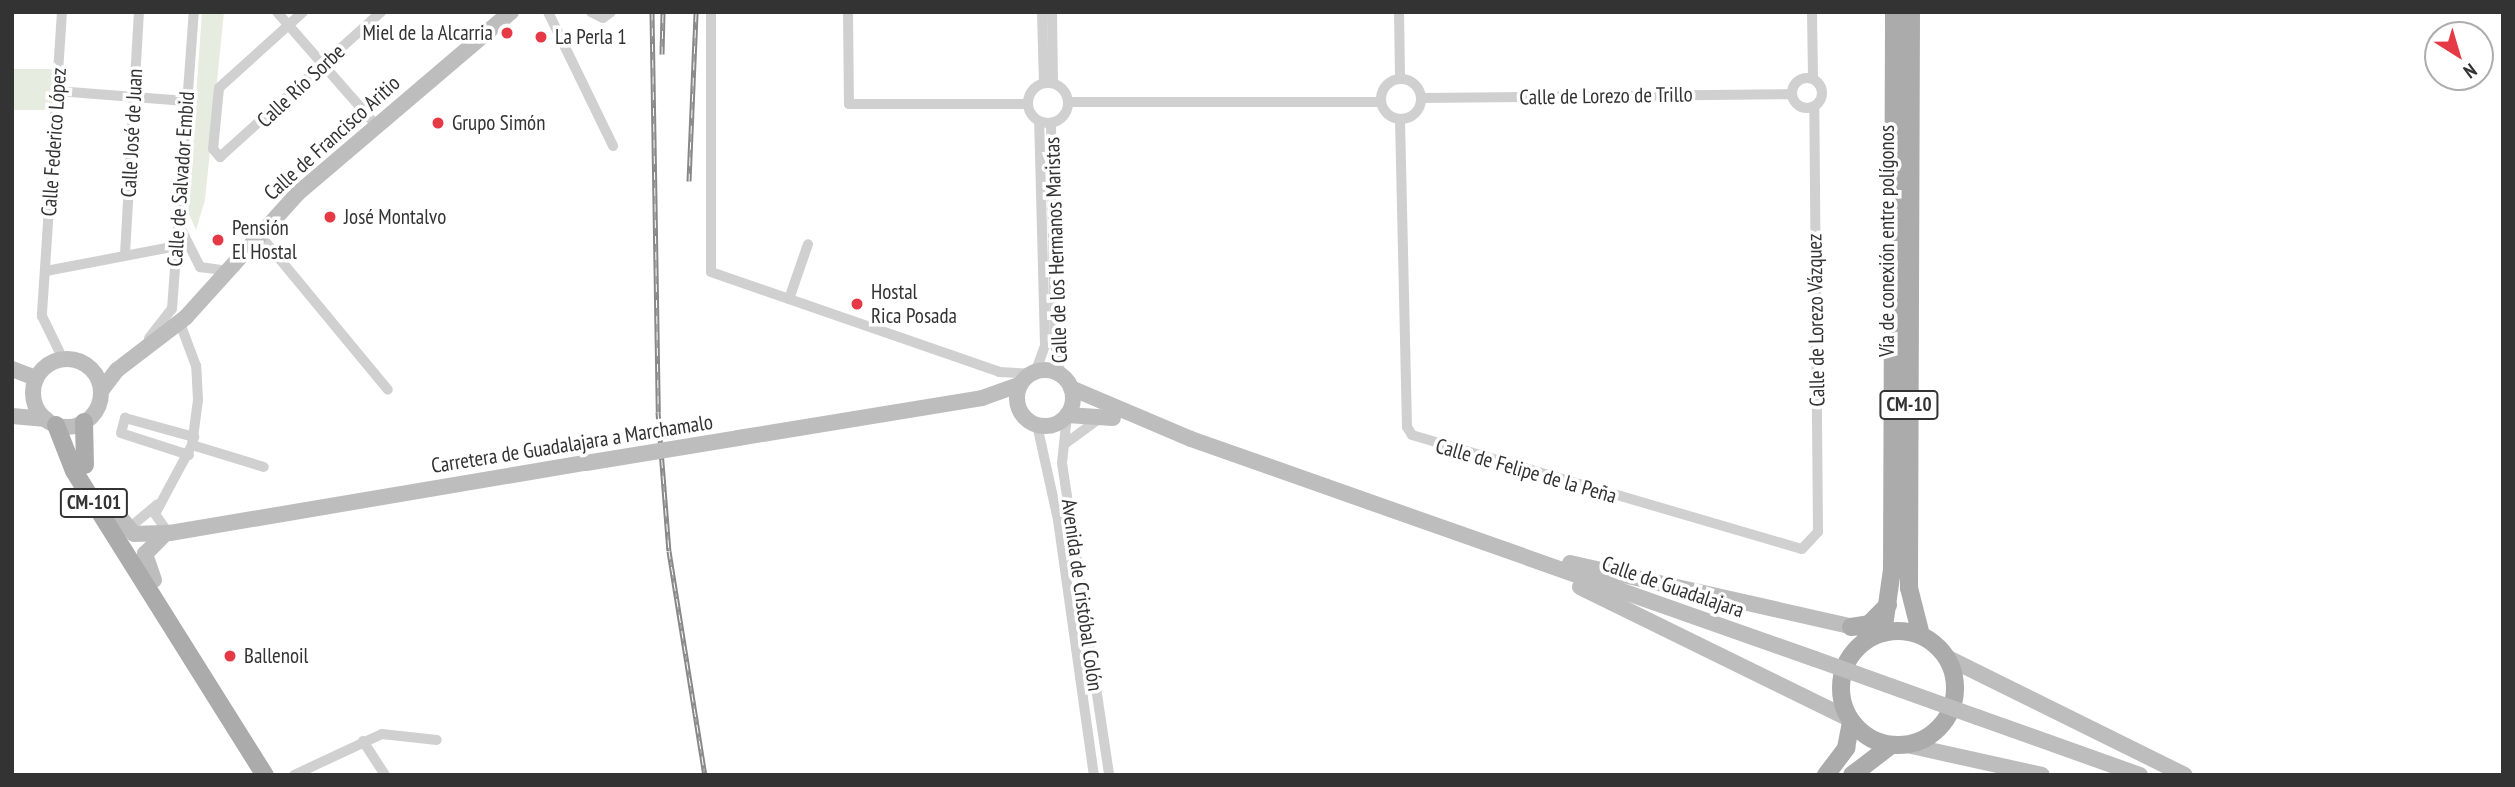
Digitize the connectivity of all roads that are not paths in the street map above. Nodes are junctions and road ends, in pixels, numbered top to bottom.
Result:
1 (62, 12) edge
2 (139, 12) edge
3 (194, 12) edge
4 (277, 12) edge
5 (303, 12) edge
6 (548, 12) edge
7 (591, 12) edge
8 (611, 12) edge
9 (711, 12) edge
10 (848, 12) edge
11 (1042, 12) edge
12 (1052, 12) edge
13 (1399, 12) edge
14 (1812, 12) edge
15 (1886, 12) edge
16 (1894, 12) edge
17 (1911, 12) edge
18 (1919, 12) edge
19 (377, 14) edge
20 (506, 14) edge
21 (289, 25) junction
22 (324, 64) junction
23 (1400, 79) junction
24 (1813, 79) junction
25 (1049, 83) junction
26 (57, 91) junction
27 (1791, 94) junction
28 (134, 96) junction
29 (1421, 98) junction
30 (186, 101) junction
31 (1069, 102) junction
32 (1381, 102) junction
33 (1027, 104) junction
34 (1814, 107) junction
35 (1400, 119) junction
36 (1039, 122) junction
37 (1051, 124) junction
38 (376, 125) junction
39 (613, 146) dead end
40 (1901, 169) junction
41 (179, 223) junction
42 (259, 234) junction
43 (808, 244) dead end
44 (172, 247) junction
45 (243, 251) junction
46 (125, 254) junction
47 (221, 270) junction
48 (46, 271) junction
49 (789, 299) junction
50 (180, 323) junction
51 (149, 338) junction
52 (63, 359) junction
53 (89, 366) junction
54 (12, 369) edge
55 (999, 372) junction
56 (36, 378) junction
57 (1025, 381) junction
58 (1066, 382) junction
59 (388, 390) dead end
60 (101, 391) junction
61 (982, 398) junction
62 (1018, 406) junction
63 (1067, 415) junction
64 (12, 416) edge
65 (1107, 416) junction
66 (51, 422) junction
67 (84, 422) junction
68 (1037, 425) junction
69 (1191, 439) junction
70 (1065, 445) junction
71 (192, 446) junction
72 (264, 467) dead end
73 (105, 499) junction
74 (160, 504) junction
75 (1377, 506) junction
76 (128, 529) junction
77 (1818, 532) joint
78 (170, 533) junction
79 (1461, 536) junction
80 (154, 580) junction
81 (1890, 602) junction
82 (1851, 627) junction
83 (1880, 633) junction
84 (1921, 635) junction
85 (1948, 658) junction
86 (224, 712) junction
87 (1850, 721) junction
88 (437, 740) dead end
89 (363, 741) junction
90 (1899, 746) junction
91 (265, 775) edge
92 (294, 775) edge
93 (385, 775) edge
94 (1094, 775) edge
95 (1109, 775) edge
96 (1826, 775) edge
97 (1852, 775) edge
98 (2042, 775) edge
99 (2140, 775) edge
100 (2185, 775) edge

1 - 26 street, Calle Federico López
2 - 28 street, Calle José de Juan
3 - 30 street, Calle de Salvador Embid
4 - 21 street
5 - 21 street
6 - 39 street
7 - 8 street
9 - 49 street
10 - 33 street
11 - 25 street
12 - 25 street
13 - 23 street
14 - 24 street
15 - 40 main road, CM-10
16 - 40 main road, Vía de conexión entre polígonos / CM-10
17 - 40 main road, Vía de conexión entre polígonos / CM-10
18 - 40 main road, CM-10
19 - 22 street, Calle Río Sorbe
20 - 38 main road, Calle de Francisco Aritio
21 - 22 street
21 - 22 street, Calle Río Sorbe
22 - 38 street
23 - 29 street
23 - 32 street
24 - 27 street
24 - 34 street
25 - 31 street
25 - 33 street
26 - 28 street
26 - 48 street, Calle Federico López
27 - 29 street, Calle de Lorezo de Trillo
27 - 34 street
28 - 30 street
28 - 46 street, Calle José de Juan
29 - 35 street
30 - 41 street, Calle de Salvador Embid
31 - 32 street
31 - 37 street
32 - 35 street
33 - 36 street
34 - 77 street, Calle de Lorezo Vázquez
35 - 77 street, Calle de Felipe de la Peña
36 - 37 street
36 - 57 street
37 - 58 street, Calle de los Hermanos Maristas
38 - 42 main road, Calle de Francisco Aritio
40 - 81 main road, Vía de conexión entre polígonos / CM-10
40 - 84 main road, Vía de conexión entre polígonos / CM-10
41 - 44 street, Calle de Salvador Embid
41 - 47 street
42 - 45 main road, Calle de Francisco Aritio
42 - 59 street
43 - 49 street
44 - 46 street
44 - 51 street, Calle de Salvador Embid
45 - 47 main road
45 - 50 main road, Calle de Francisco Aritio
46 - 48 street
47 - 51 main road
48 - 52 street, Calle Federico López
49 - 55 street
50 - 60 main road, Calle de Francisco Aritio
50 - 71 street
51 - 53 main road
52 - 53 main road
52 - 56 main road
53 - 60 main road
54 - 56 main road
55 - 57 street
55 - 57 street
56 - 66 main road
57 - 58 main road
57 - 61 main road, Carretera de Guadalajara a Marchamalo
57 - 62 main road
58 - 63 main road
58 - 69 main road, Calle de Guadalajara
60 - 67 main road
61 - 62 main road, Carretera de Guadalajara a Marchamalo
61 - 78 main road, Carretera de Guadalajara a Marchamalo, bridge
62 - 68 main road
63 - 65 main road, Calle de Guadalajara
63 - 68 main road
63 - 70 street, Avenida de Cristóbal Colón
64 - 66 main road
65 - 69 main road, Calle de Guadalajara
65 - 70 street
66 - 67 main road
66 - 86 main road, CM-101
67 - 73 main road, CM-101
68 - 94 street, Avenida de Cristóbal Colón
69 - 75 main road, Calle de Guadalajara
70 - 95 street, Avenida de Cristóbal Colón
71 - 71 street
71 - 72 street
71 - 74 street
73 - 76 main road
73 - 80 main road, CM-101
74 - 76 street
74 - 78 street
75 - 79 main road, Calle de Guadalajara
75 - 87 main road
76 - 78 main road, Carretera de Guadalajara a Marchamalo
78 - 80 main road
79 - 82 main road
79 - 99 main road, Calle de Guadalajara, bridge
80 - 86 main road, CM-101
81 - 82 main road
81 - 83 main road, Vía de conexión entre polígonos / CM-10
82 - 83 main road
83 - 84 main road
83 - 87 main road
84 - 85 main road
85 - 90 main road
85 - 100 main road
86 - 91 main road, CM-101
87 - 90 main road
87 - 96 main road
88 - 89 street
89 - 92 street
89 - 93 street
90 - 97 main road
90 - 98 main road

